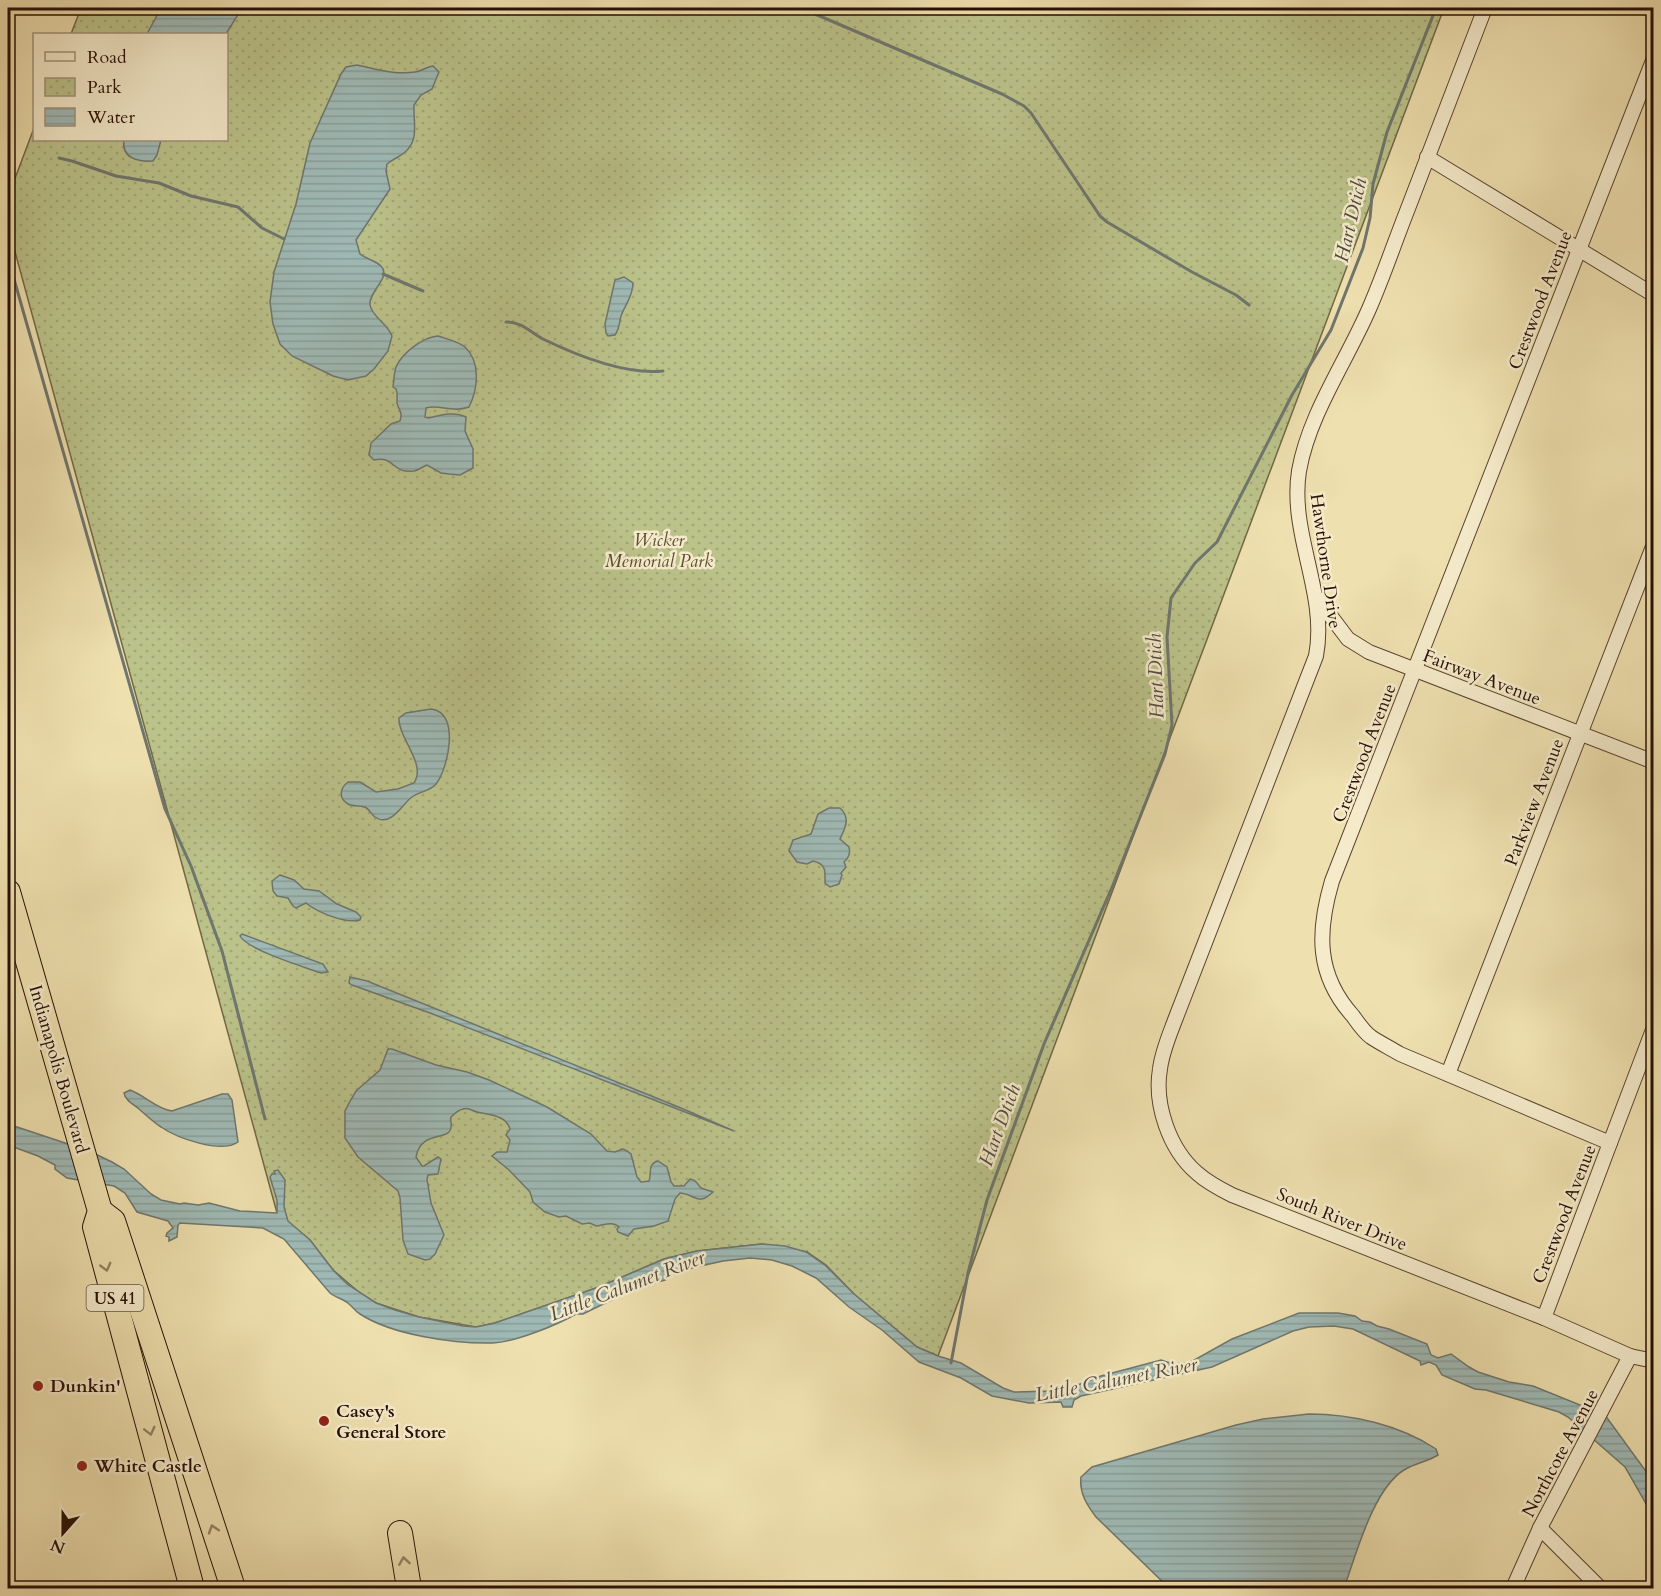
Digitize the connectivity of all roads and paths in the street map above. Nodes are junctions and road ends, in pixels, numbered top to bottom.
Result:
1 (1485, 8) edge
2 (1653, 58) edge
3 (1428, 157) junction
4 (1579, 249) junction
5 (1653, 295) edge
6 (1653, 544) edge
7 (1317, 598) junction
8 (1415, 671) junction
9 (1580, 733) junction
10 (1653, 762) edge
11 (8, 892) edge
12 (1175, 1020) joint
13 (1653, 1027) edge
14 (1448, 1074) junction
15 (1610, 1143) junction
16 (100, 1211) junction
17 (1544, 1318) junction
18 (1630, 1356) junction
19 (1653, 1361) edge
20 (1540, 1528) junction
21 (400, 1533) dead end
22 (192, 1588) edge
23 (233, 1588) edge
24 (409, 1588) edge
25 (1513, 1588) edge
26 (1600, 1588) edge

1 - 3 street, Hawthorne Drive
2 - 4 street, Crestwood Avenue
3 - 4 street
3 - 7 street, Hawthorne Drive
4 - 5 street
4 - 8 street, Crestwood Avenue
6 - 9 street, Parkview Avenue
7 - 8 street, Fairway Avenue
7 - 12 street, Hawthorne Drive
8 - 9 street, Fairway Avenue
8 - 14 street, Crestwood Avenue
9 - 10 street, Fairway Avenue
9 - 14 street, Parkview Avenue
11 - 16 highway, Indianapolis Boulevard / US 41
12 - 17 street, South River Drive
13 - 15 street
14 - 15 street, Crestwood Avenue
15 - 17 street, Crestwood Avenue
16 -> 22 highway, Indianapolis Boulevard / US 41
23 -> 16 highway, Indianapolis Boulevard / US 41
17 - 18 street, South River Drive
18 - 19 street
18 - 20 street, Northcote Avenue
20 - 25 street, Northcote Avenue
20 - 26 street
24 -> 21 highway

